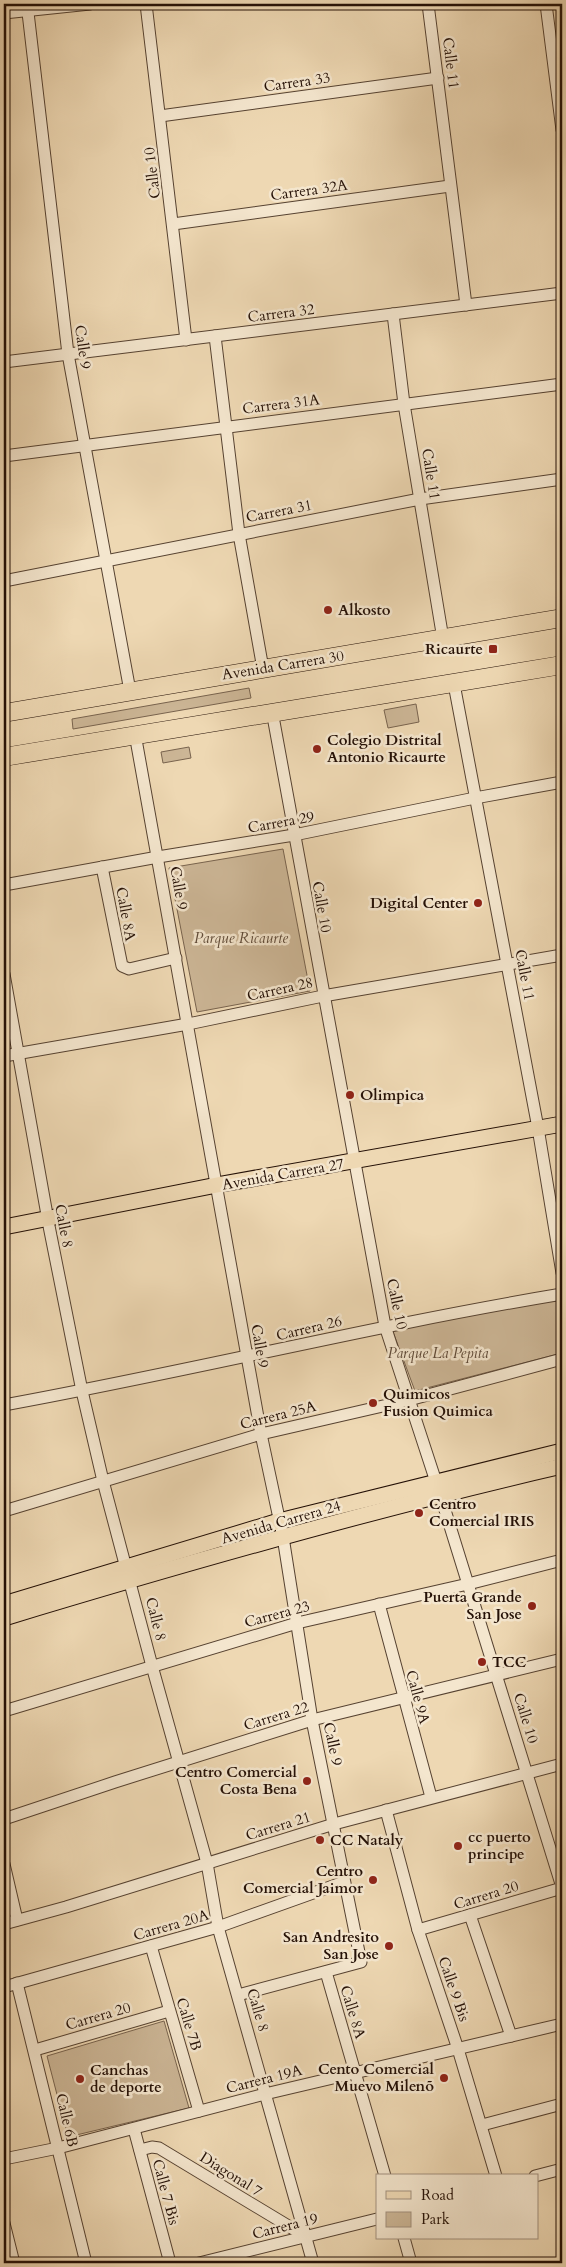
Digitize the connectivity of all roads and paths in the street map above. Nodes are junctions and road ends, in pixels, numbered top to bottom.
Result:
1 (90, 4) edge
2 (146, 4) edge
3 (428, 4) edge
4 (546, 4) edge
5 (27, 8) edge
6 (4, 13) edge
7 (558, 66) edge
8 (438, 78) junction
9 (160, 116) junction
10 (562, 130) edge
11 (450, 186) junction
12 (172, 224) junction
13 (562, 293) edge
14 (466, 305) junction
15 (393, 314) junction
16 (215, 336) junction
17 (186, 340) junction
18 (68, 354) junction
19 (4, 362) edge
20 (562, 384) edge
21 (404, 404) junction
22 (226, 427) junction
23 (84, 445) junction
24 (4, 456) edge
25 (562, 479) edge
26 (420, 499) junction
27 (239, 534) junction
28 (106, 560) junction
29 (4, 580) edge
30 (562, 618) edge
31 (443, 639) junction
32 (562, 665) edge
33 (263, 669) junction
34 (454, 684) junction
35 (130, 692) junction
36 (272, 711) junction
37 (4, 713) edge
38 (136, 734) junction
39 (33, 752) junction
40 (4, 756) edge
41 (4, 760) edge
42 (562, 782) edge
43 (475, 798) junction
44 (294, 836) junction
45 (158, 857) junction
46 (102, 867) junction
47 (4, 885) edge
48 (562, 955) edge
49 (176, 958) junction
50 (508, 965) junction
51 (4, 974) edge
52 (323, 996) junction
53 (188, 1024) junction
54 (18, 1053) junction
55 (4, 1056) edge
56 (562, 1124) edge
57 (538, 1128) junction
58 (354, 1162) junction
59 (216, 1185) junction
60 (48, 1219) junction
61 (4, 1227) edge
62 (562, 1273) edge
63 (562, 1294) edge
64 (385, 1326) junction
65 (247, 1357) junction
66 (562, 1359) edge
67 (82, 1390) junction
68 (409, 1400) junction
69 (4, 1405) edge
70 (261, 1434) junction
71 (562, 1451) edge
72 (562, 1466) edge
73 (103, 1481) junction
74 (438, 1487) junction
75 (4, 1511) edge
76 (281, 1528) junction
77 (562, 1560) edge
78 (129, 1574) junction
79 (468, 1584) junction
80 (4, 1604) edge
81 (379, 1604) junction
82 (4, 1618) edge
83 (297, 1623) junction
84 (562, 1659) edge
85 (152, 1666) junction
86 (497, 1675) junction
87 (402, 1697) junction
88 (4, 1711) edge
89 (312, 1720) junction
90 (178, 1762) junction
91 (562, 1764) edge
92 (527, 1773) junction
93 (430, 1797) junction
94 (386, 1810) junction
95 (4, 1819) edge
96 (334, 1824) junction
97 (207, 1863) junction
98 (4, 1867) edge
99 (344, 1882) junction
100 (562, 1887) edge
101 (470, 1915) junction
102 (17, 1920) junction
103 (4, 1924) edge
104 (218, 1927) junction
105 (418, 1930) junction
106 (151, 1946) junction
107 (326, 1972) junction
108 (18, 1983) junction
109 (4, 1987) edge
110 (238, 1995) junction
111 (169, 2012) junction
112 (562, 2024) edge
113 (511, 2036) junction
114 (458, 2049) junction
115 (35, 2050) junction
116 (355, 2072) junction
117 (265, 2094) junction
118 (562, 2104) edge
119 (199, 2111) junction
120 (482, 2124) junction
121 (134, 2129) junction
122 (58, 2148) junction
123 (140, 2150) junction
124 (4, 2159) edge
125 (562, 2169) edge
126 (384, 2174) edge
127 (495, 2174) edge
128 (538, 2175) edge
129 (376, 2219) edge
130 (4, 2223) edge
131 (305, 2236) junction
132 (405, 2240) edge
133 (14, 2263) edge
134 (86, 2263) edge
135 (170, 2263) edge
136 (199, 2263) edge
137 (313, 2263) edge
138 (411, 2263) edge

1 - 5 street
2 - 9 street, Calle 10
3 - 8 street, Calle 11
4 - 7 street
5 - 6 street
5 - 18 street, Calle 9
7 - 10 street
8 - 9 street, Carrera 33
8 - 11 street, Calle 11
9 - 12 street, Calle 10
11 - 12 street, Carrera 32A
11 - 14 street, Calle 11
12 - 17 street, Calle 10
13 - 14 street, Carrera 32
14 - 15 street, Carrera 32
15 - 16 street, Carrera 32
15 - 21 street, Calle 11
16 - 17 street, Carrera 32
16 - 22 street
17 - 18 street, Carrera 32
18 - 19 street, Carrera 32
18 - 23 street, Calle 9
20 - 21 street, Carrera 31A
21 - 22 street, Carrera 31A
21 - 26 street, Calle 11
22 - 23 street, Carrera 31A
22 - 27 street
23 - 24 street, Carrera 31A
23 - 28 street, Calle 9
25 - 26 street, Carrera 31
26 - 27 street, Carrera 31
26 - 31 street, Calle 11
27 - 28 street, Carrera 31
27 - 33 street
28 - 29 street, Carrera 31
28 - 35 street, Calle 9
30 - 31 highway, Avenida Carrera 30
31 - 33 highway, Avenida Carrera 30
32 - 34 highway
33 - 35 highway, Avenida Carrera 30
34 - 36 highway
34 - 43 street, Calle 11
35 - 37 highway, Avenida Carrera 30
36 - 38 highway
36 - 44 street, Calle 10
38 - 39 highway
38 - 45 street, Calle 9
39 - 40 highway
39 - 41 highway
42 - 43 street, Carrera 29
43 - 44 street, Carrera 29
43 - 50 street, Calle 11
44 - 45 street, Carrera 29
44 - 52 street, Calle 10
45 - 46 street, Carrera 29
45 - 49 street, Calle 9
46 - 47 street, Carrera 29
46 - 49 street, Calle 8A
48 - 50 street, Carrera 28
49 - 53 street, Calle 9
50 - 52 street, Carrera 28
50 - 57 street, Calle 11
51 - 54 street, Calle 8
52 - 53 street, Carrera 28
52 - 58 street, Calle 10
53 - 54 street, Carrera 28
53 - 59 street, Calle 9
54 - 55 street, Carrera 28
54 - 60 street, Calle 8
56 - 57 main road, Avenida Carrera 27
57 - 58 main road, Avenida Carrera 27
57 - 62 street, Calle 11
58 - 59 main road, Avenida Carrera 27
58 - 64 street, Calle 10
59 - 60 main road, Avenida Carrera 27
59 - 65 street, Calle 9
60 - 61 main road, Avenida Carrera 27
60 - 67 street, Calle 8
63 - 64 street, Carrera 26
64 - 65 street, Carrera 26
64 - 68 street, Calle 10
65 - 67 street, Carrera 26
65 - 70 street, Calle 9
66 - 68 street, Carrera 25A
67 - 69 street, Carrera 26
67 - 73 street, Calle 8
68 - 70 street, Carrera 25A
68 - 74 street, Calle 10
70 - 73 street, Carrera 25A
70 - 76 street, Calle 9
71 - 74 main road, Avenida Carrera 24
72 - 74 main road, Avenida Carrera 24
73 - 75 street, Carrera 25A
73 - 78 street, Calle 8
74 - 76 main road, Avenida Carrera 24
74 - 79 street, Calle 10
76 - 78 main road, Avenida Carrera 24
76 - 83 street, Calle 9
77 - 79 street, Carrera 23
78 - 80 main road, Avenida Carrera 24
78 - 82 main road, Avenida Carrera 24
78 - 85 street, Calle 8
79 - 81 street, Carrera 23
79 - 86 street, Calle 10
81 - 83 street, Carrera 23
81 - 87 street, Calle 9A
83 - 85 street, Carrera 23
83 - 89 street, Calle 9
84 - 86 street, Carrera 22
85 - 88 street, Carrera 23
85 - 90 street, Calle 8
86 - 87 street, Carrera 22
86 - 92 street, Calle 10
87 - 89 street, Carrera 22
87 - 93 street, Calle 9A
89 - 90 street, Carrera 22
89 - 96 street, Calle 9
90 - 95 street, Carrera 22
90 - 97 street, Calle 8
91 - 92 street, Carrera 21
92 - 93 street, Carrera 21
92 - 100 street, Calle 10
93 - 94 street, Carrera 21
94 - 96 street, Carrera 21
94 - 105 street, Calle 9 Bis
96 - 97 street, Carrera 21
96 - 99 street, Calle 9
97 - 102 street, Carrera 21
97 - 104 street, Calle 8
98 - 102 street
99 - 104 street, Carrera 20A
99 - 107 street, Calle 9
100 - 101 street, Carrera 20
101 - 105 street, Carrera 20
101 - 113 street
102 - 103 street, Carrera 21
104 - 106 street, Carrera 20A
104 - 110 street, Calle 8
105 - 114 street, Calle 9 Bis
106 - 108 street, Carrera 20A
106 - 111 street, Calle 7B
107 - 110 street
107 - 116 street, Calle 8A
108 - 109 street, Carrera 20A
108 - 115 street, Calle 6B
110 - 117 street, Calle 8
111 - 115 street, Carrera 20
111 - 119 street, Calle 7B
112 - 113 street, Carrera 19A
113 - 114 street, Carrera 19A
114 - 116 street, Carrera 19A
114 - 120 street, Calle 9 Bis
115 - 122 street, Calle 6B
116 - 117 street, Carrera 19A
116 - 126 street, Calle 8A
117 - 119 street, Carrera 19A
117 - 131 street, Calle 8
118 - 120 street
119 - 121 street, Carrera 19A
120 - 127 street, Calle 9 Bis
121 - 122 street, Carrera 19A
121 - 123 street, Calle 7 Bis
122 - 124 street, Carrera 19A
122 - 134 street, Calle 6B
123 - 131 street, Diagonal 7
123 - 135 street, Calle 7 Bis
125 - 128 street
129 - 131 street, Carrera 19
130 - 133 street
131 - 136 street, Carrera 19
131 - 137 street, Calle 8
132 - 138 street

